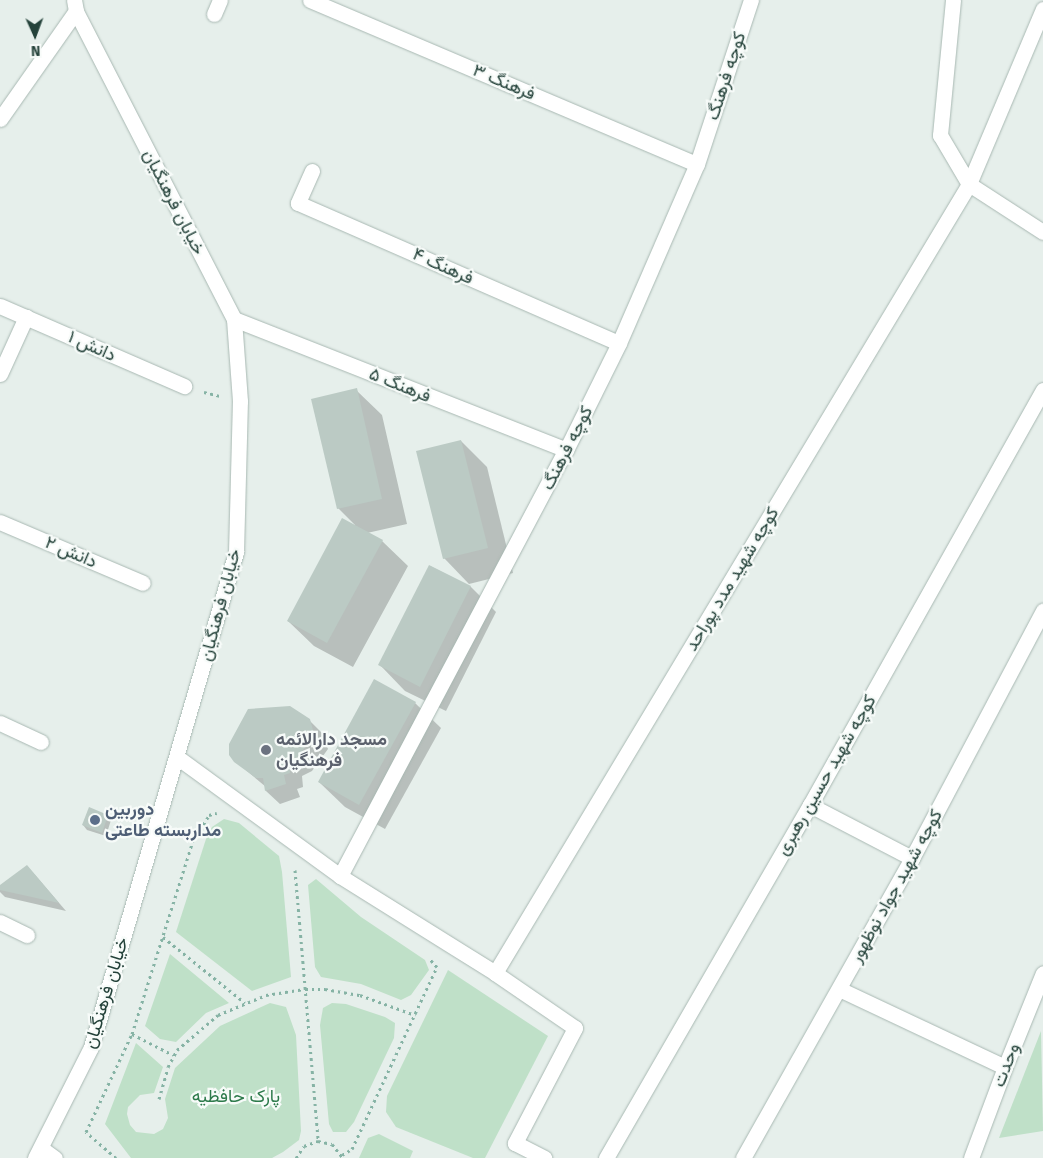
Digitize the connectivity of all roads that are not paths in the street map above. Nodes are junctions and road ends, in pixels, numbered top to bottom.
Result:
1 (220, 0) edge
2 (310, 0) edge
3 (751, 0) edge
4 (952, 0) edge
5 (75, 6) edge
6 (1043, 9) edge
7 (214, 14) dead end
8 (0, 119) edge
9 (698, 164) junction
10 (312, 171) dead end
11 (969, 184) junction
12 (1043, 232) edge
13 (0, 306) edge
14 (26, 317) junction
15 (234, 319) junction
16 (619, 343) junction
17 (0, 374) edge
18 (184, 386) road end
19 (1043, 390) edge
20 (566, 450) junction
21 (0, 522) edge
22 (143, 583) dead end
23 (1043, 611) edge
24 (0, 722) edge
25 (41, 742) dead end
26 (177, 757) junction
27 (810, 805) junction
28 (912, 858) junction
29 (340, 876) junction
30 (0, 922) edge
31 (27, 935) dead end
32 (495, 973) junction
33 (1043, 973) edge
34 (839, 989) junction
35 (1005, 1067) junction
36 (38, 1153) edge
37 (55, 1158) edge
38 (544, 1158) edge
39 (606, 1158) edge
40 (743, 1158) edge
41 (971, 1158) edge

1 - 7 street
2 - 9 street, فرهنگ ۳
3 - 9 street, کوچه فرهنگ
4 - 11 street
5 - 8 street
5 - 15 street, خیابان فرهنگیان
6 - 11 street, کوچه شهید مدد پوراحد
9 - 16 street, کوچه فرهنگ
10 - 16 street, فرهنگ ۴
11 - 12 street
11 - 32 street, کوچه شهید مدد پوراحد
13 - 14 street, دانش ۱
14 - 17 street
14 - 18 street, دانش ۱
15 - 20 street, فرهنگ ۵
15 - 26 street, خیابان فرهنگیان
16 - 20 street, کوچه فرهنگ
19 - 27 street, کوچه شهید حسین رهبری
20 - 29 street, کوچه فرهنگ
21 - 22 street, دانش ۲
23 - 28 street, کوچه شهید جواد نوظهور
24 - 25 street
26 - 29 street
26 - 36 street, خیابان فرهنگیان
27 - 28 street
27 - 39 street, کوچه شهید حسین رهبری
28 - 34 street, کوچه شهید جواد نوظهور
29 - 32 street
30 - 31 street
32 - 38 street
33 - 35 street, وحدت
34 - 35 street
34 - 40 street, کوچه شهید جواد نوظهور
35 - 41 street, وحدت
36 - 37 street

